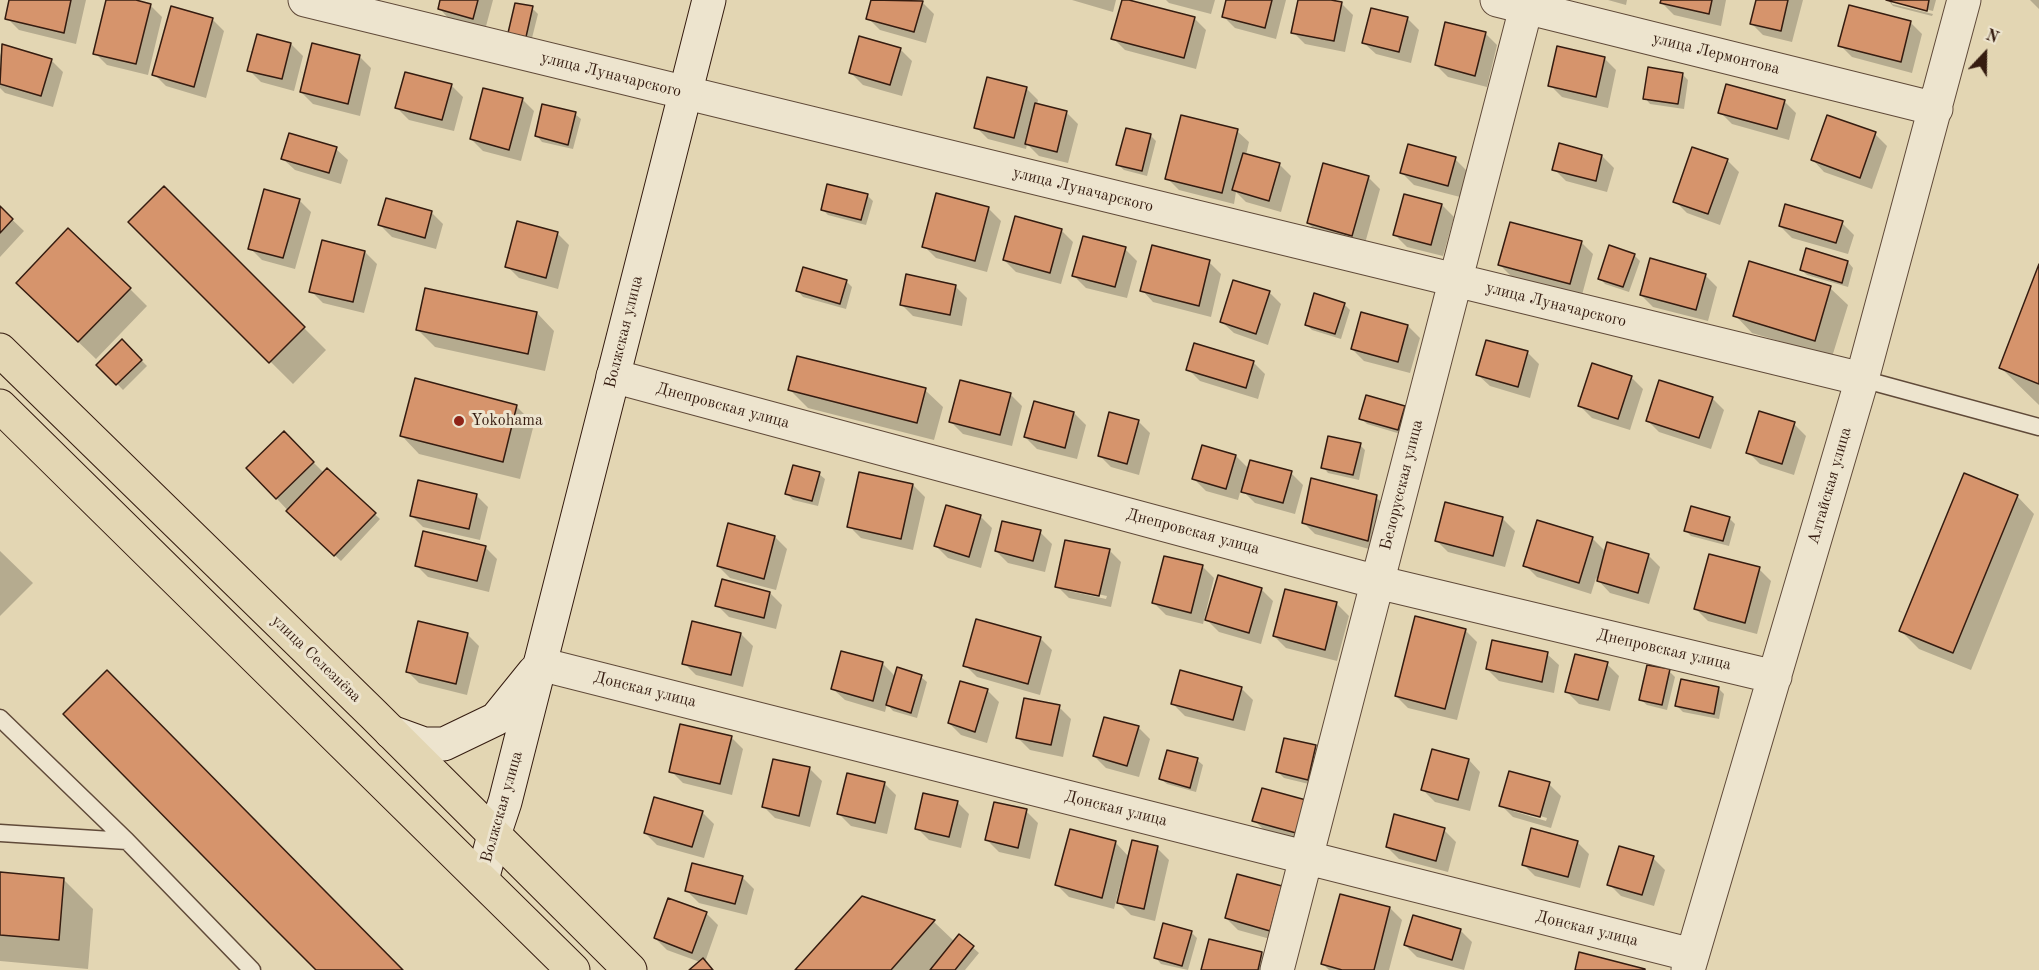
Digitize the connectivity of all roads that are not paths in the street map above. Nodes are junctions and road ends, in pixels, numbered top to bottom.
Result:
1 (305, 0) edge
2 (709, 0) edge
3 (1964, 0) edge
4 (1517, 2) edge
5 (685, 93) junction
6 (1936, 109) junction
7 (1455, 280) junction
8 (0, 350) edge
9 (613, 376) junction
10 (1862, 380) junction
11 (0, 405) edge
12 (2039, 427) edge
13 (1377, 582) junction
14 (540, 664) junction
15 (1775, 677) junction
16 (0, 718) edge
17 (391, 732) junction
18 (0, 833) edge
19 (494, 835) junction
20 (127, 841) junction
21 (1306, 857) junction
22 (482, 880) junction
23 (1690, 963) edge
24 (252, 970) edge
25 (573, 970) edge
26 (630, 970) edge
27 (1277, 970) edge

1 - 5 street, улица Луначарского
2 - 5 street, Волжская улица
3 - 6 street, Алтайская улица
4 - 6 street, улица Лермонтова
4 - 7 street, Белорусская улица
5 - 7 street, улица Луначарского
5 - 9 street, Волжская улица
6 - 10 street, Алтайская улица
7 - 10 street, улица Луначарского
7 - 13 street, Белорусская улица
8 - 17 main road, улица Селезнёва
9 - 13 street, Днепровская улица
9 - 14 street, Волжская улица
10 - 12 lane
10 - 15 street, Алтайская улица
11 - 22 main road
13 - 15 street, Днепровская улица
13 - 21 street, Белорусская улица
14 - 17 street, Волжская улица
14 - 19 street, Волжская улица
14 - 21 street, Донская улица
15 - 23 street, Алтайская улица
16 - 20 lane
17 - 19 main road, улица Селезнёва
18 - 20 lane
19 - 22 street, Волжская улица
19 - 26 main road, улица Селезнёва
20 - 24 lane
21 - 23 street, Донская улица
21 - 27 street, Белорусская улица
22 - 25 main road

